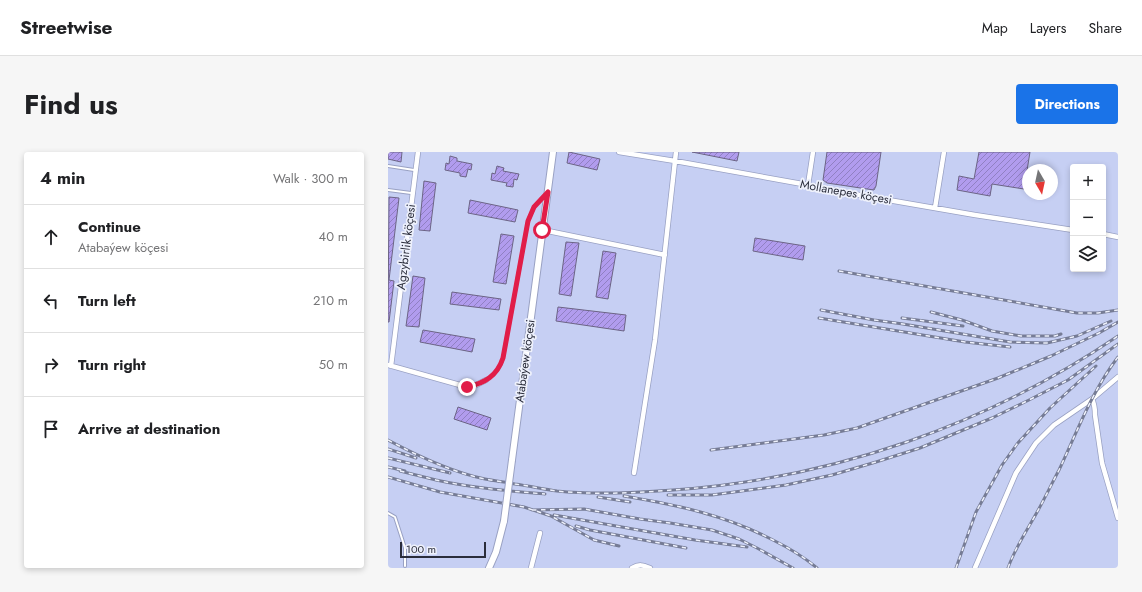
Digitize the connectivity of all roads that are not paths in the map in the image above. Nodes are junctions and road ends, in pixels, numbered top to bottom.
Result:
1 (418, 152) edge
2 (553, 152) edge
3 (619, 152) edge
4 (676, 152) edge
5 (813, 152) edge
6 (944, 152) edge
7 (675, 161) junction
8 (388, 166) edge
9 (416, 170) junction
10 (808, 185) junction
11 (388, 190) edge
12 (548, 192) junction
13 (412, 194) junction
14 (935, 208) junction
15 (542, 230) junction
16 (1070, 230) edge
17 (1106, 234) edge
18 (1118, 236) edge
19 (665, 255) junction
20 (389, 365) edge
21 (1118, 377) edge
22 (486, 380) joint
23 (1092, 399) junction
24 (634, 473) dead end
25 (388, 513) edge
26 (1118, 518) edge
27 (540, 532) dead end
28 (405, 566) dead end
29 (489, 568) edge
30 (531, 568) edge
31 (632, 568) edge
32 (650, 568) edge
33 (975, 568) edge

1 - 9 street, Agzybirlik köçesi
2 - 12 main road, Atabaýew köçesi
3 - 7 street, Mollanepes köçesi
4 - 7 street
5 - 10 street
6 - 14 street
7 - 10 street, Mollanepes köçesi
7 - 19 street
8 - 9 lane
9 - 13 street, Agzybirlik köçesi
10 - 14 street, Mollanepes köçesi
11 - 13 lane
12 - 15 main road, Atabaýew köçesi
12 - 22 lane
13 - 20 street, Agzybirlik köçesi
14 - 16 street, Mollanepes köçesi
15 - 19 street
15 - 29 main road, Atabaýew köçesi, bridge
17 - 18 street
19 - 24 street
20 - 22 street
21 - 23 street
23 - 26 street
23 - 33 street
25 - 28 lane
27 - 30 street
31 - 32 street

